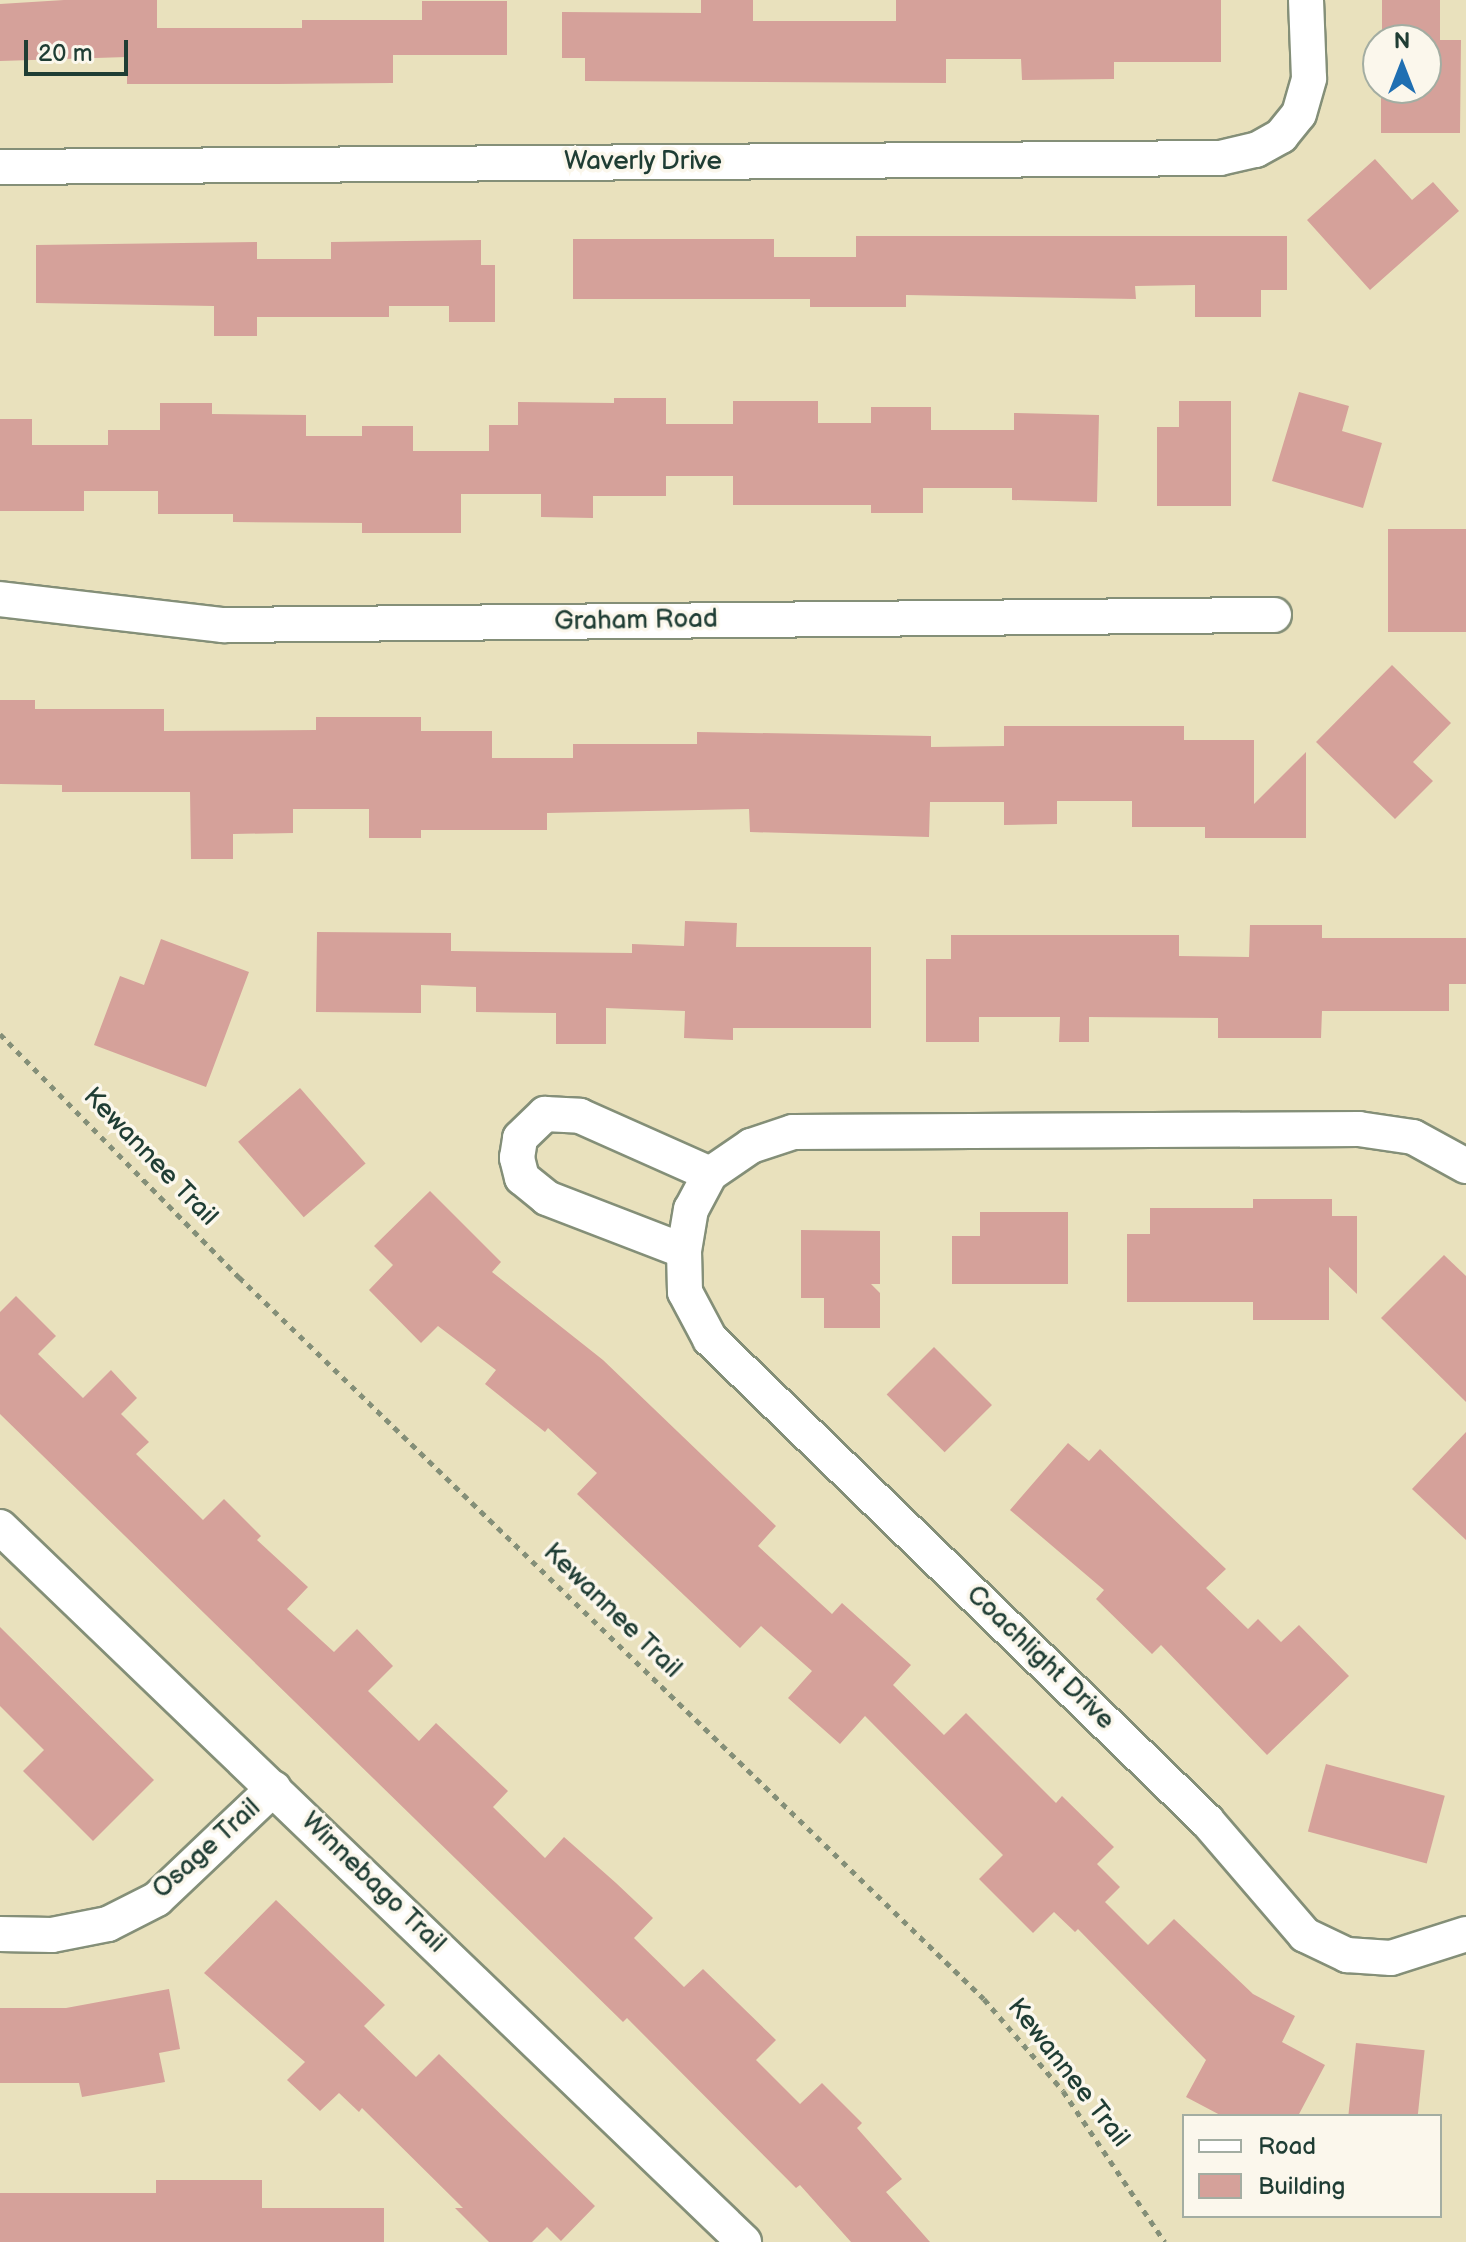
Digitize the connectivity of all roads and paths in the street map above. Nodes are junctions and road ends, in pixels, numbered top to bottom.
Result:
1 (1306, 0) edge
2 (0, 167) edge
3 (0, 599) edge
4 (1274, 615) dead end
5 (0, 1034) edge
6 (1466, 1166) edge
7 (710, 1174) junction
8 (684, 1251) junction
9 (0, 1527) edge
10 (274, 1788) junction
11 (0, 1934) edge
12 (1466, 1934) edge
13 (722, 2234) edge
14 (1165, 2242) edge

1 - 2 street, Waverly Drive
3 - 4 street, Graham Road
5 - 14 path, Kewannee Trail
6 - 7 street, Coachlight Drive
7 - 8 street, Coachlight Drive
7 - 8 street
8 - 12 street, Coachlight Drive
9 - 10 street, Winnebago Trail
10 - 11 street, Osage Trail
10 - 13 street, Winnebago Trail

